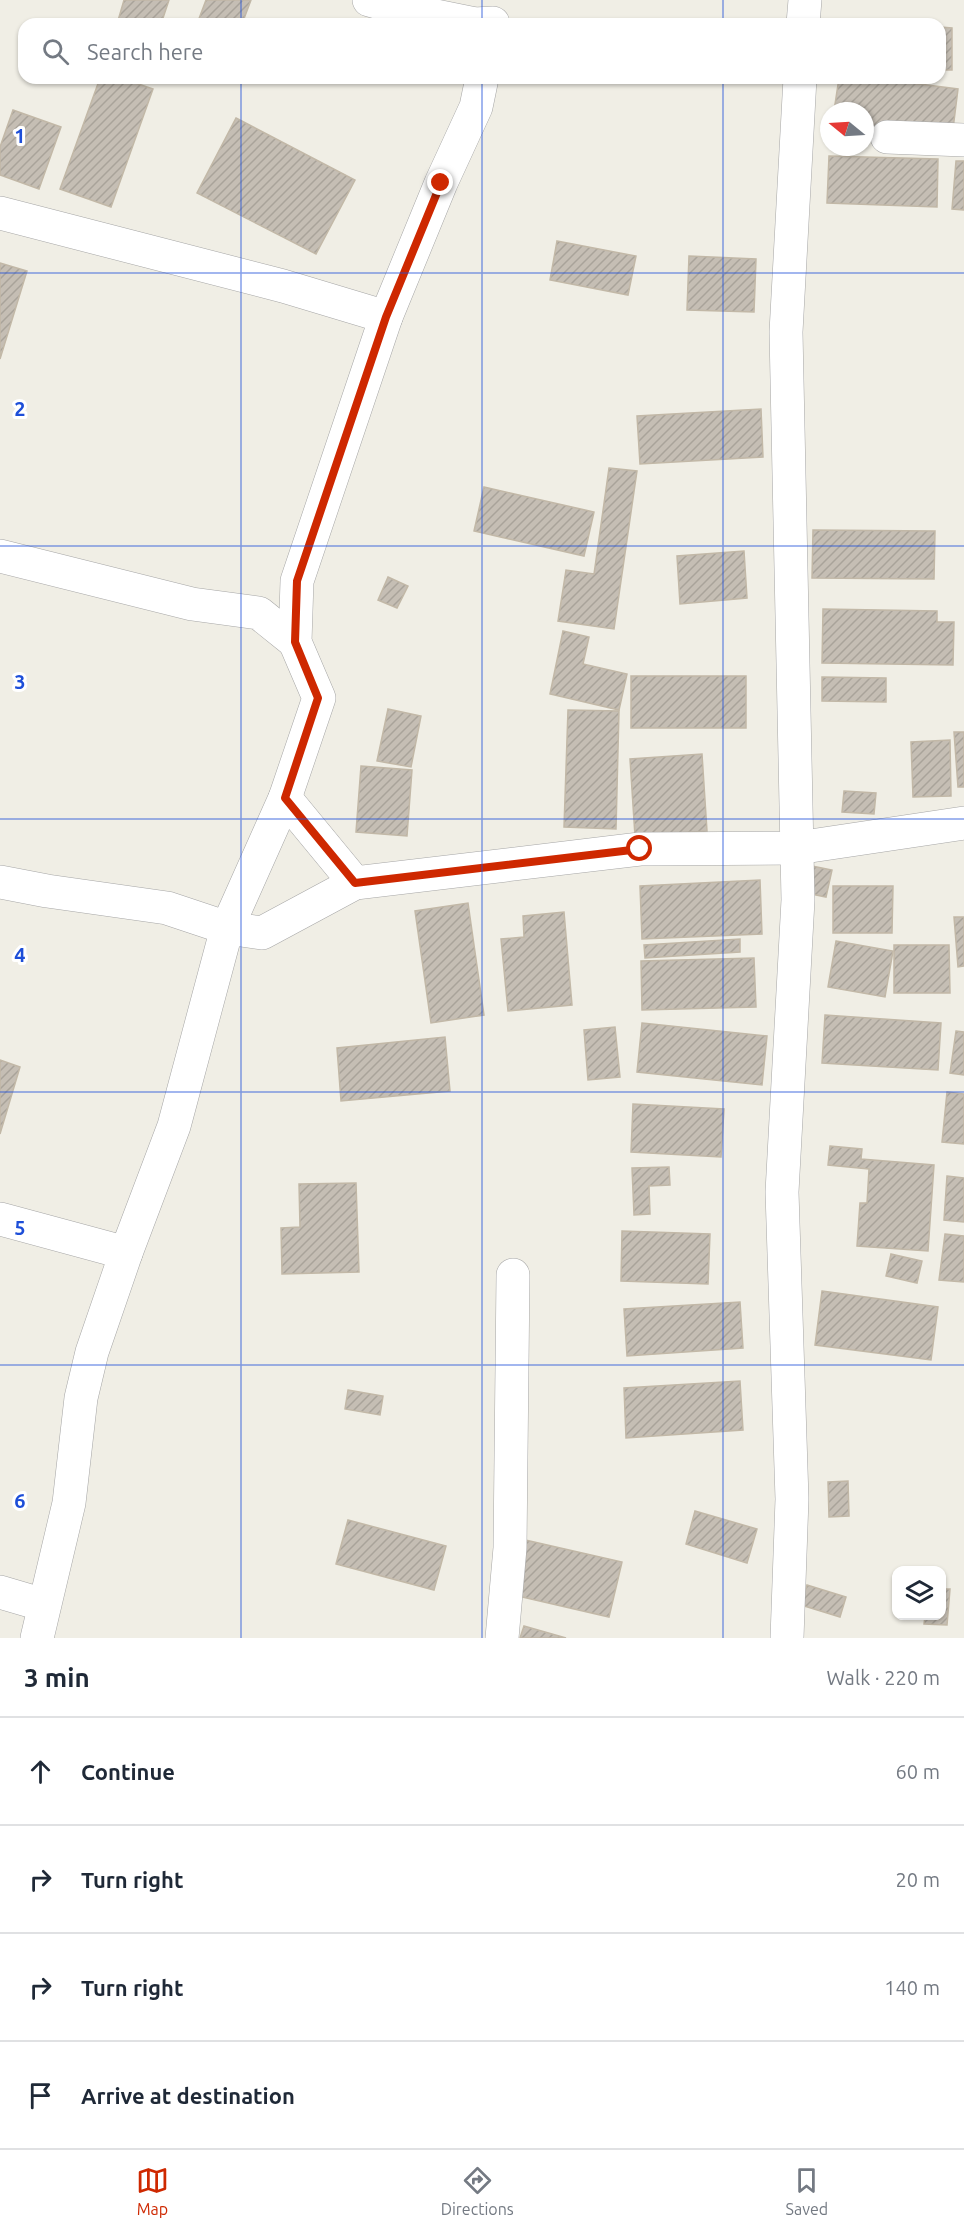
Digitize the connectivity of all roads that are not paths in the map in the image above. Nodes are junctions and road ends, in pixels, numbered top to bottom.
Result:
1 (369, 0) edge
2 (500, 0) edge
3 (805, 0) edge
4 (446, 18) edge
5 (495, 18) edge
6 (804, 18) edge
7 (481, 84) edge
8 (800, 84) edge
9 (887, 137) dead end
10 (964, 140) edge
11 (0, 213) edge
12 (386, 317) junction
13 (0, 556) edge
14 (295, 642) junction
15 (285, 798) junction
16 (964, 823) edge
17 (797, 848) junction
18 (0, 882) edge
19 (355, 883) junction
20 (227, 928) junction
21 (0, 1220) edge
22 (126, 1253) junction
23 (513, 1275) dead end
24 (0, 1592) edge
25 (44, 1605) junction
26 (37, 1638) edge
27 (502, 1638) edge
28 (787, 1638) edge

1 - 4 street
2 - 5 street
3 - 6 street
7 - 12 street
8 - 17 street
9 - 10 street
11 - 12 street
12 - 14 street
13 - 14 street
14 - 15 street
15 - 19 street
15 - 20 street
16 - 17 street
17 - 19 street
17 - 28 street
18 - 20 street
19 - 20 street
20 - 22 street
21 - 22 street
22 - 25 street
23 - 27 street
24 - 25 street
25 - 26 street

